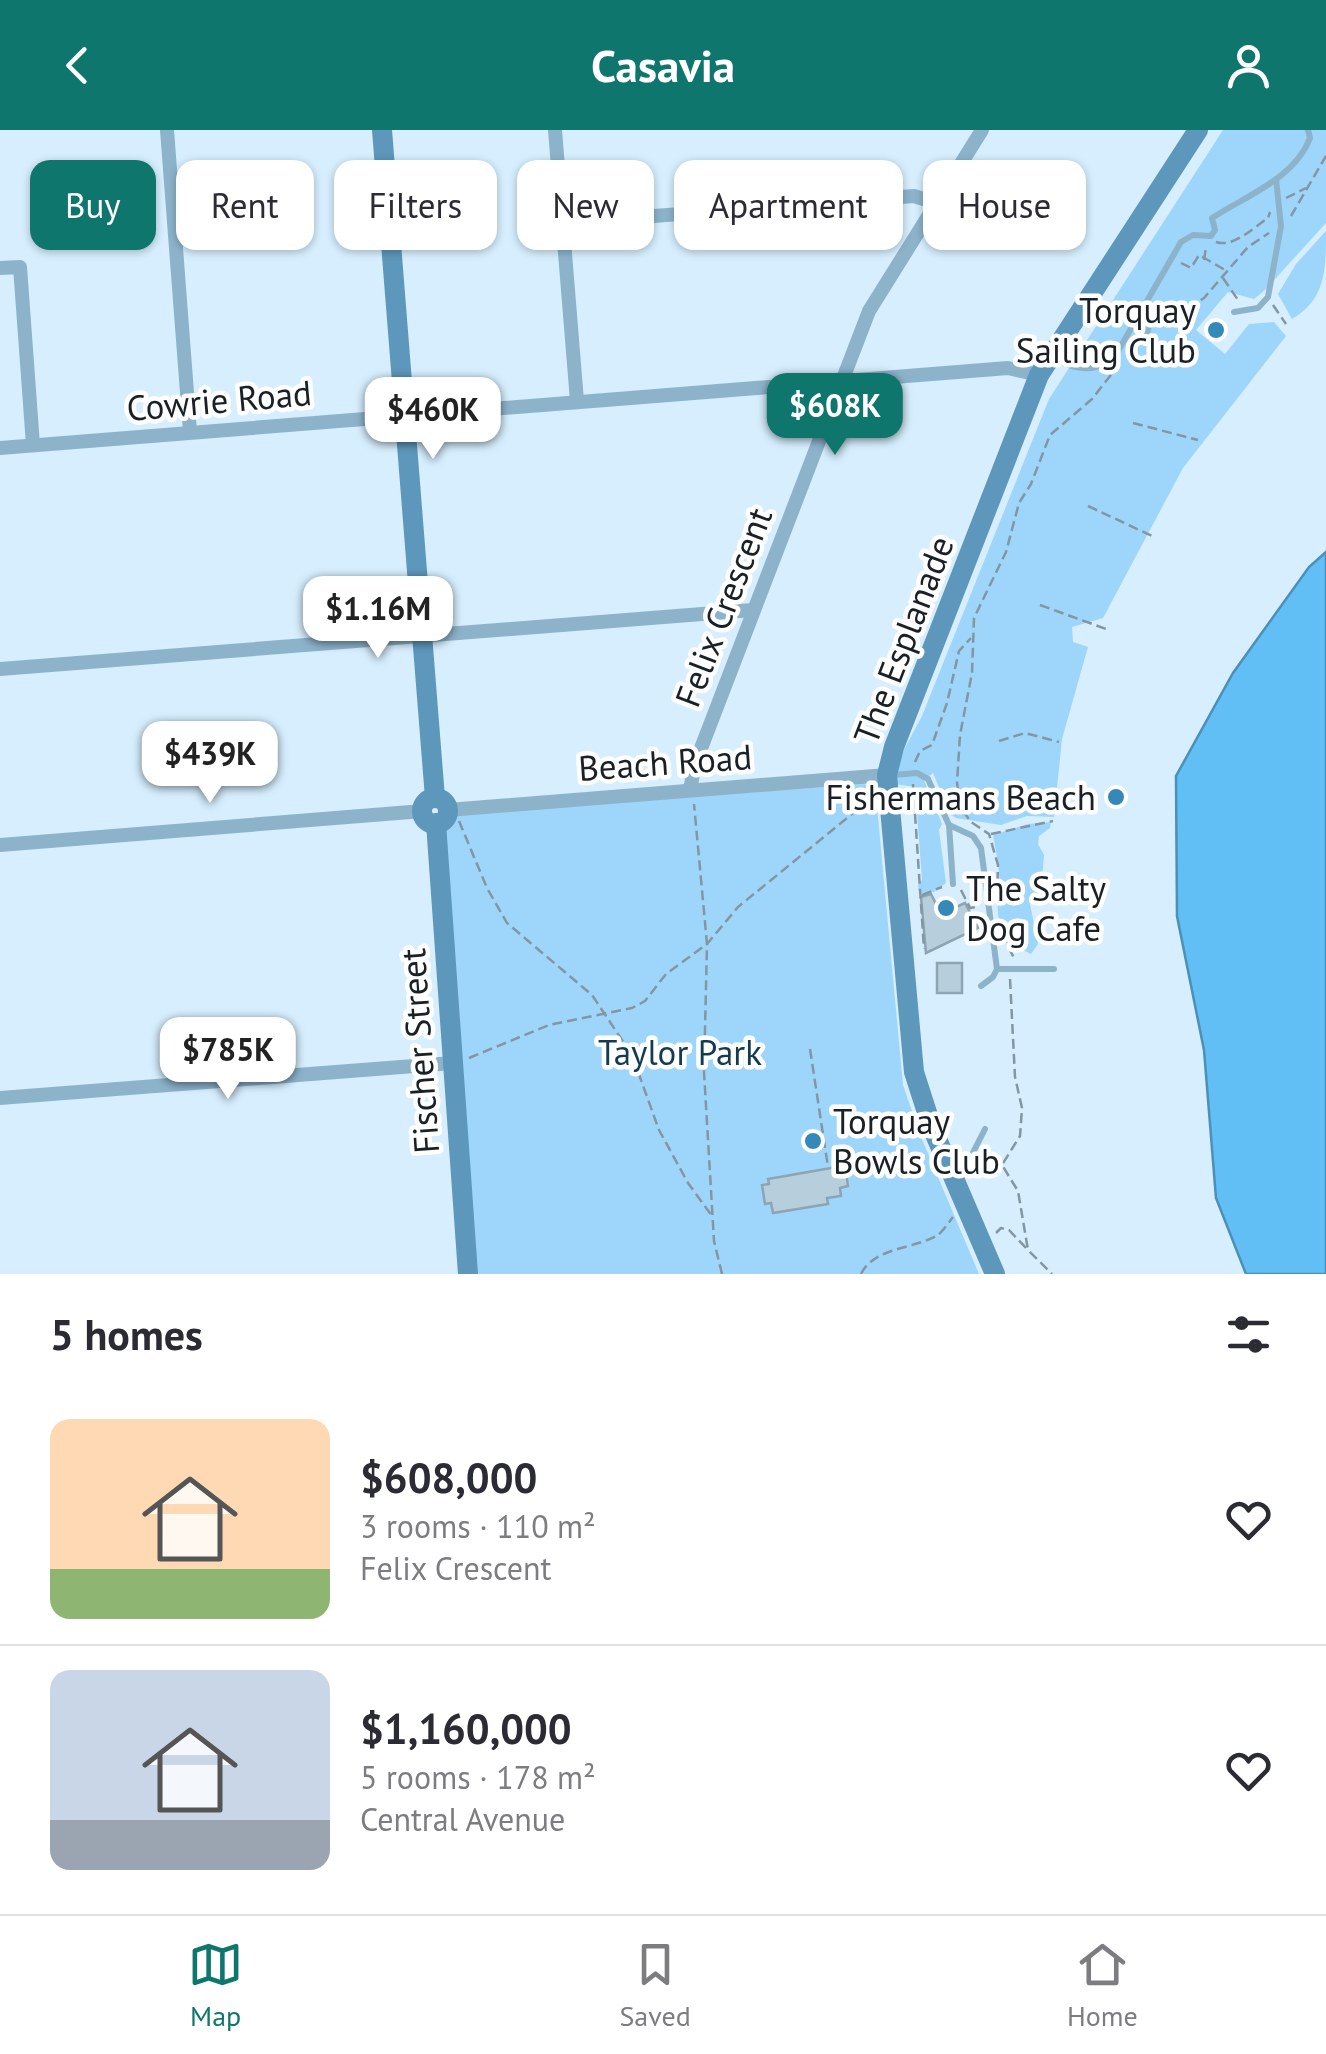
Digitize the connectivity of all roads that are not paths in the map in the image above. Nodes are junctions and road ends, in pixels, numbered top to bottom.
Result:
1 (167, 130) edge
2 (382, 130) edge
3 (556, 130) edge
4 (982, 130) edge
5 (1198, 130) edge
6 (1308, 130) edge
7 (558, 160) edge
8 (963, 160) edge
9 (1276, 179) junction
10 (923, 199) edge
11 (654, 216) edge
12 (923, 224) edge
13 (565, 250) edge
14 (0, 268) edge
15 (1148, 300) junction
16 (1234, 312) dead end
17 (1146, 339) dead end
18 (1051, 356) junction
19 (1039, 376) junction
20 (842, 381) junction
21 (577, 401) junction
22 (404, 415) junction
23 (190, 432) junction
24 (33, 445) junction
25 (0, 448) edge
26 (753, 610) junction
27 (422, 636) junction
28 (0, 669) edge
29 (879, 783) junction
30 (692, 790) junction
31 (440, 810) junction
32 (949, 825) junction
33 (0, 845) edge
34 (953, 884) road end
35 (998, 969) junction
36 (1054, 969) dead end
37 (981, 986) dead end
38 (453, 1063) junction
39 (0, 1098) edge
40 (985, 1128) dead end
41 (958, 1187) junction
42 (468, 1274) edge
43 (995, 1274) edge

1 - 23 street
2 - 22 street, Fischer Street
3 - 7 street
4 - 8 street, Felix Crescent
5 - 18 street, The Esplanade
6 - 9 lane
9 - 15 lane
9 - 16 lane
10 - 11 street
12 - 20 street, Felix Crescent
13 - 21 street
14 - 24 street
15 - 17 lane
15 - 18 lane
18 - 19 street, The Esplanade
19 - 20 street, Cowrie Road
19 - 29 street, The Esplanade
20 - 21 street, Cowrie Road
20 - 26 street, Felix Crescent
21 - 22 street, Cowrie Road
22 - 23 street, Cowrie Road
22 - 27 street, Fischer Street
23 - 24 street, Cowrie Road
24 - 25 street, Cowrie Road
26 - 27 street
26 - 30 street, Felix Crescent
27 - 28 street
27 - 31 street, Fischer Street
29 - 30 street, Beach Road
29 - 32 lane
29 - 41 street, The Esplanade
30 - 31 street, Beach Road
31 - 33 street, Beach Road
31 - 38 street, Fischer Street
32 - 34 lane
32 - 35 lane
35 - 36 lane
35 - 37 lane
38 - 39 street
38 - 42 street, Fischer Street
40 - 41 lane
41 - 43 street, The Esplanade

